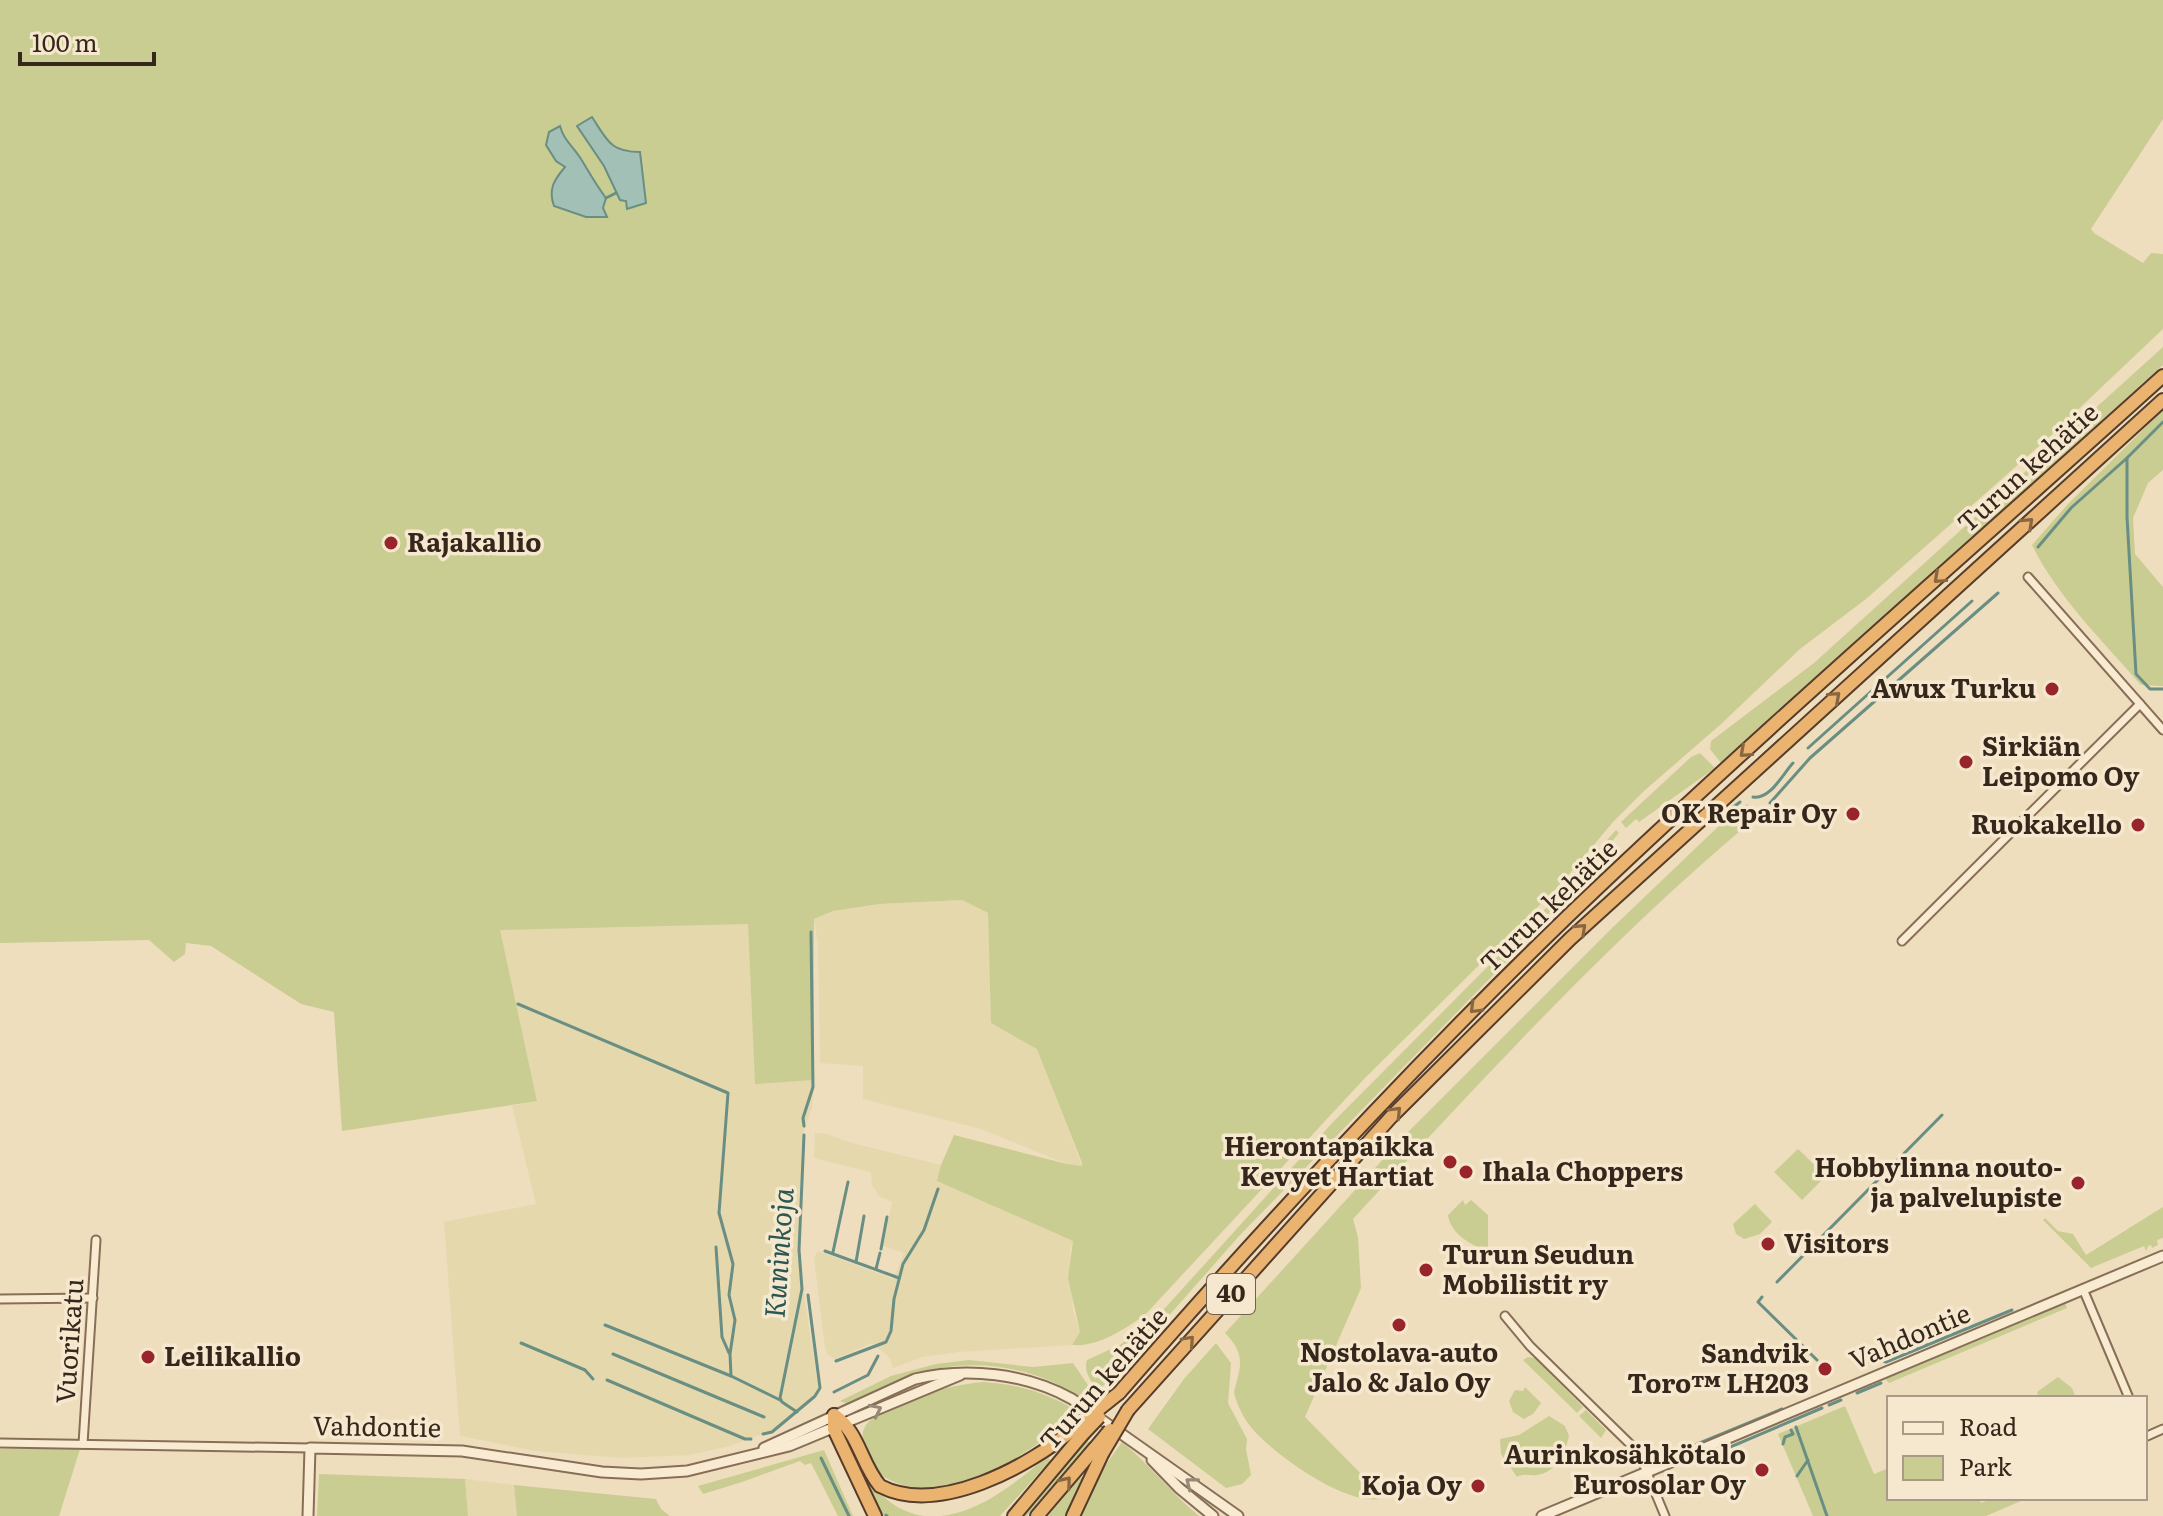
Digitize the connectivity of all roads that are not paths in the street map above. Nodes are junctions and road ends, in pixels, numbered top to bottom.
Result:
1 (2163, 376) edge
2 (2163, 400) edge
3 (2028, 577) dead end
4 (2140, 704) junction
5 (2163, 730) edge
6 (1902, 941) dead end
7 (96, 1240) dead end
8 (2163, 1256) edge
9 (2083, 1289) junction
10 (93, 1298) junction
11 (0, 1299) edge
12 (1505, 1316) dead end
13 (960, 1375) junction
14 (2128, 1396) edge
15 (834, 1415) junction
16 (840, 1426) junction
17 (1078, 1432) junction
18 (0, 1443) edge
19 (83, 1444) junction
20 (310, 1448) junction
21 (1098, 1451) junction
22 (1144, 1451) junction
23 (750, 1455) junction
24 (1648, 1473) junction
25 (996, 1490) dead end
26 (908, 1507) dead end
27 (308, 1516) edge
28 (875, 1516) edge
29 (1014, 1516) edge
30 (1037, 1516) edge
31 (1073, 1516) edge
32 (1213, 1516) edge
33 (1238, 1516) edge
34 (1542, 1516) edge
35 (1665, 1516) edge

1 -> 17 highway, Turun kehätie / 40, bridge
21 -> 2 highway, Turun kehätie / 40, bridge
3 - 4 street
4 - 5 street
4 - 6 street
7 - 10 street, Vuorikatu
8 - 9 street, Vahdontie
9 - 14 street
9 - 24 street, Vahdontie
10 - 11 street
10 - 19 street, Vuorikatu
12 - 24 street
13 - 15 street, Vahdontie
16 -> 13 street, Vahdontie
13 - 22 street, Vahdontie
15 - 16 highway
15 - 23 street, Vahdontie
16 - 23 street, Vahdontie
16 - 26 highway
16 - 28 highway
17 - 25 highway
17 - 29 highway, Turun kehätie
18 - 19 street, Vahdontie
19 - 20 street, Vahdontie
20 - 23 street, Vahdontie
20 - 27 street
30 -> 21 highway, Turun kehätie
21 - 31 highway
22 - 32 street, Vahdontie
33 -> 22 street, Vahdontie
24 - 34 street, Vahdontie
24 - 35 street

